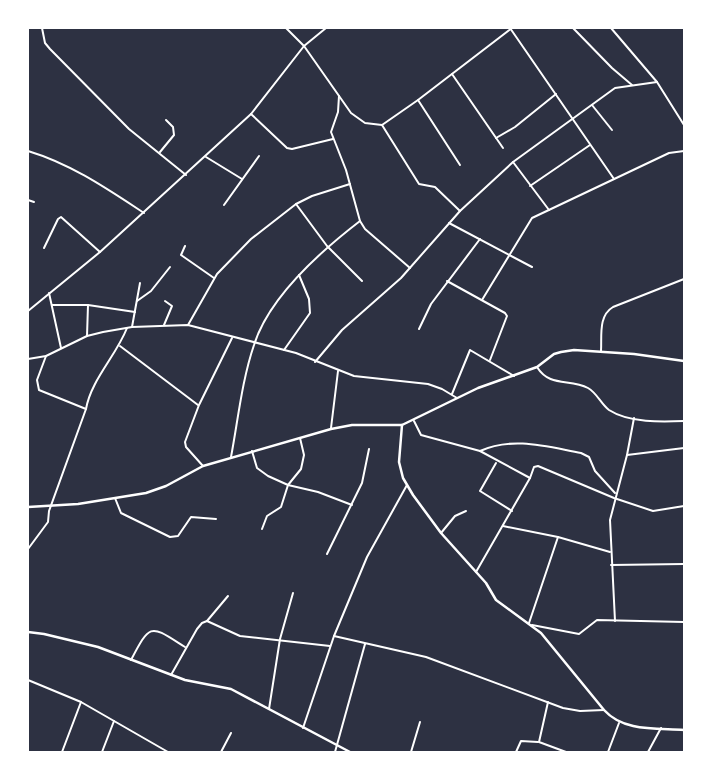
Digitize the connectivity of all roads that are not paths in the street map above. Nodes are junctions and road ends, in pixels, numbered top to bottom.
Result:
1 (42, 28) edge
2 (286, 28) edge
3 (326, 28) edge
4 (511, 28) edge
5 (573, 28) edge
6 (611, 28) edge
7 (304, 46) junction
8 (452, 73) junction
9 (657, 82) junction
10 (633, 86) junction
11 (556, 94) junction
12 (339, 96) junction
13 (418, 100) junction
14 (592, 105) junction
15 (251, 114) junction
16 (573, 118) junction
17 (166, 120) dead end
18 (382, 125) junction
19 (684, 125) edge
20 (612, 130) dead end
21 (496, 138) junction
22 (333, 139) junction
23 (591, 144) junction
24 (503, 148) dead end
25 (28, 151) edge
26 (684, 151) edge
27 (160, 152) junction
28 (259, 156) dead end
29 (206, 157) junction
30 (513, 162) junction
31 (460, 165) dead end
32 (186, 175) junction
33 (242, 179) junction
34 (614, 179) junction
35 (350, 184) junction
36 (530, 186) junction
37 (28, 200) edge
38 (34, 202) dead end
39 (296, 204) junction
40 (224, 205) dead end
41 (549, 210) junction
42 (460, 211) junction
43 (144, 213) junction
44 (360, 221) junction
45 (449, 224) junction
46 (480, 239) junction
47 (185, 246) dead end
48 (327, 246) junction
49 (44, 248) dead end
50 (100, 252) junction
51 (508, 254) junction
52 (170, 267) dead end
53 (410, 268) junction
54 (532, 268) dead end
55 (299, 275) junction
56 (214, 278) junction
57 (684, 279) edge
58 (362, 281) dead end
59 (447, 281) junction
60 (140, 283) dead end
61 (49, 293) junction
62 (482, 300) junction
63 (137, 301) junction
64 (165, 301) dead end
65 (52, 304) junction
66 (88, 304) junction
67 (28, 311) edge
68 (134, 312) junction
69 (188, 325) junction
70 (163, 326) junction
71 (132, 327) junction
72 (127, 328) junction
73 (418, 329) dead end
74 (87, 336) junction
75 (232, 338) junction
76 (254, 344) junction
77 (120, 346) junction
78 (61, 348) junction
79 (284, 350) junction
80 (601, 351) junction
81 (46, 356) junction
82 (28, 359) edge
83 (490, 360) junction
84 (315, 362) junction
85 (684, 362) edge
86 (537, 367) junction
87 (338, 371) junction
88 (514, 376) junction
89 (452, 394) junction
90 (457, 398) junction
91 (199, 405) junction
92 (86, 410) junction
93 (634, 418) junction
94 (414, 421) junction
95 (684, 421) edge
96 (402, 426) junction
97 (331, 429) junction
98 (300, 438) junction
99 (684, 448) edge
100 (369, 449) dead end
101 (252, 451) junction
102 (480, 451) junction
103 (627, 455) junction
104 (231, 457) junction
105 (497, 462) junction
106 (203, 466) junction
107 (530, 478) junction
108 (288, 485) junction
109 (407, 485) junction
110 (616, 493) junction
111 (614, 498) junction
112 (116, 499) junction
113 (352, 505) junction
114 (28, 506) edge
115 (52, 506) junction
116 (684, 506) edge
117 (466, 511) dead end
118 (512, 511) junction
119 (216, 519) dead end
120 (503, 526) junction
121 (262, 529) dead end
122 (441, 533) junction
123 (558, 537) junction
124 (28, 550) edge
125 (610, 552) junction
126 (327, 554) dead end
127 (684, 564) edge
128 (611, 565) junction
129 (476, 572) junction
130 (293, 592) dead end
131 (228, 596) dead end
132 (615, 620) junction
133 (207, 621) junction
134 (684, 622) edge
135 (530, 624) junction
136 (28, 632) edge
137 (334, 636) junction
138 (280, 639) junction
139 (365, 643) junction
140 (330, 646) junction
141 (186, 648) junction
142 (131, 660) junction
143 (171, 675) junction
144 (28, 680) edge
145 (81, 702) junction
146 (548, 702) junction
147 (269, 710) junction
148 (604, 710) junction
149 (114, 721) junction
150 (420, 722) dead end
151 (619, 723) junction
152 (303, 728) junction
153 (661, 728) junction
154 (684, 730) edge
155 (231, 733) dead end
156 (539, 742) junction
157 (338, 747) junction
158 (62, 752) edge
159 (102, 752) edge
160 (168, 752) edge
161 (221, 752) edge
162 (335, 752) edge
163 (350, 752) edge
164 (412, 752) edge
165 (466, 752) edge
166 (472, 752) edge
167 (516, 752) edge
168 (566, 752) edge
169 (608, 752) edge
170 (648, 752) edge

1 - 27 street
2 - 7 street
3 - 7 street
4 - 8 street
4 - 11 street
5 - 10 street
6 - 9 street
7 - 12 street
7 - 15 street
8 - 13 street
8 - 21 street
9 - 10 street
9 - 19 street
10 - 14 street
11 - 16 street
11 - 21 street
12 - 18 street
12 - 22 street
13 - 18 street
13 - 31 street
14 - 16 street
14 - 20 street
15 - 22 street
15 - 29 street
16 - 23 street
16 - 30 street
17 - 27 street
18 - 42 street
21 - 24 street
22 - 35 street
23 - 34 street
23 - 36 street
25 - 43 street
26 - 34 street
27 - 32 street
28 - 33 street
29 - 32 street
29 - 33 street
30 - 36 street
30 - 42 street
32 - 43 street
33 - 40 street
34 - 41 street
35 - 39 street
35 - 44 street
36 - 41 street
37 - 38 street
39 - 48 street
39 - 56 street
41 - 51 street
42 - 45 street
43 - 50 street
44 - 48 street
44 - 53 street
45 - 46 street
45 - 53 street
46 - 51 street
46 - 59 street
47 - 56 street
48 - 55 street
48 - 58 street
49 - 50 street
50 - 61 street
51 - 54 street
51 - 62 street
52 - 63 street
53 - 84 street
55 - 76 street
55 - 79 street
56 - 69 street
57 - 80 street
59 - 62 street
59 - 73 street
60 - 63 street
61 - 65 street
61 - 67 street
62 - 83 street
63 - 68 street
64 - 70 street
65 - 66 street
65 - 78 street
66 - 68 street
66 - 74 street
68 - 71 street
69 - 70 street
69 - 75 street
70 - 71 street
71 - 72 street
72 - 74 street
72 - 77 street
74 - 78 street
75 - 76 street
75 - 91 street
76 - 79 street
76 - 104 street
77 - 91 street
77 - 92 street
78 - 81 street
79 - 84 street
80 - 85 street
80 - 86 street
81 - 82 street
81 - 92 street
83 - 88 street
83 - 89 street
84 - 87 street
86 - 88 street
86 - 93 street
87 - 89 street
87 - 97 street
88 - 90 street
89 - 90 street
90 - 94 street
91 - 106 street
92 - 115 street
93 - 95 street
93 - 103 street
94 - 96 street
94 - 102 street
96 - 97 street
96 - 109 street
97 - 98 street
98 - 101 street
98 - 108 street
99 - 103 street
100 - 113 street
101 - 104 street
101 - 108 street
102 - 105 street
102 - 110 street
103 - 110 street
104 - 106 street
105 - 107 street
105 - 118 street
106 - 112 street
107 - 111 street
107 - 118 street
108 - 113 street
108 - 121 street
109 - 122 street
109 - 137 street
110 - 111 street
111 - 116 street
111 - 125 street
112 - 115 street
112 - 119 street
113 - 126 street
114 - 115 street
115 - 124 street
117 - 122 street
118 - 120 street
120 - 123 street
120 - 129 street
122 - 129 street
123 - 125 street
123 - 135 street
125 - 128 street
127 - 128 street
128 - 132 street
129 - 135 street
130 - 138 street
131 - 133 street
132 - 134 street
132 - 135 street
133 - 138 street
133 - 141 street
135 - 148 street
136 - 142 street
137 - 139 street
137 - 140 street
138 - 140 street
138 - 147 street
139 - 146 street
139 - 157 street
140 - 152 street
141 - 142 street
141 - 143 street
142 - 143 street
143 - 147 street
144 - 145 street
145 - 149 street
145 - 158 street
146 - 148 street
146 - 156 street
147 - 152 street
148 - 151 street
149 - 159 street
149 - 160 street
150 - 164 street
151 - 153 street
151 - 169 street
152 - 157 street
153 - 154 street
153 - 170 street
155 - 161 street
156 - 167 street
156 - 168 street
157 - 162 street
157 - 163 street
165 - 166 street

